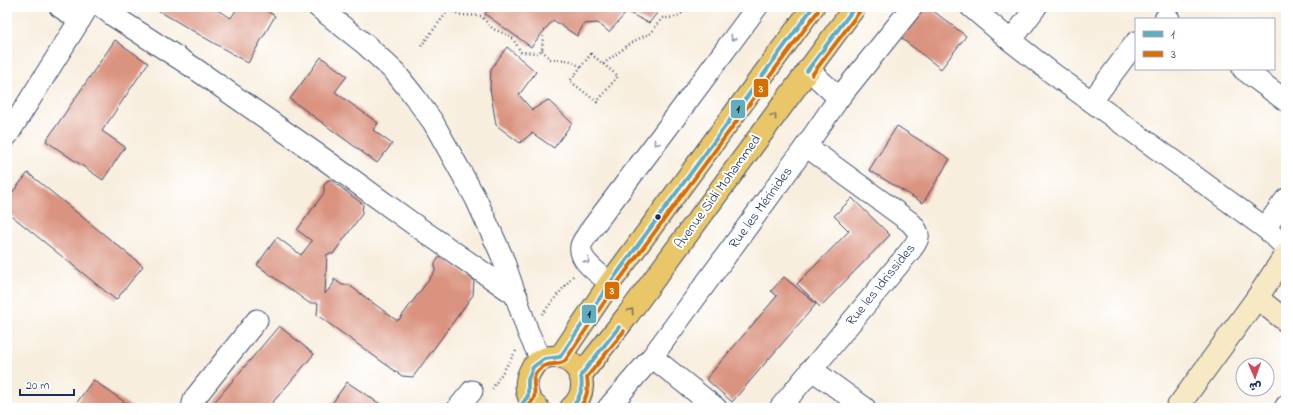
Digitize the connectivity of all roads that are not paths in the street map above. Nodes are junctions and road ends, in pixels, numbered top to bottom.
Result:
1 (60, 7) edge
2 (102, 7) edge
3 (318, 7) edge
4 (757, 7) edge
5 (813, 7) edge
6 (855, 7) edge
7 (912, 7) edge
8 (971, 7) edge
9 (1036, 7) edge
10 (84, 14) edge
11 (1011, 42) junction
12 (1135, 43) edge
13 (808, 69) junction
14 (1244, 70) edge
15 (839, 98) junction
16 (1092, 101) junction
17 (1286, 101) edge
18 (7, 136) edge
19 (806, 146) junction
20 (1286, 199) edge
21 (1264, 228) junction
22 (1286, 247) edge
23 (1286, 254) edge
24 (610, 283) junction
25 (517, 296) junction
26 (1257, 298) junction
27 (257, 320) dead end
28 (1286, 321) edge
29 (652, 357) junction
30 (550, 359) junction
31 (811, 369) junction
32 (581, 375) junction
33 (472, 392) dead end
34 (528, 404) edge
35 (578, 405) edge
36 (192, 408) edge
37 (458, 408) edge
38 (608, 408) edge
39 (716, 408) edge
40 (780, 408) edge
41 (865, 408) edge
42 (1177, 408) edge

1 - 10 street
2 - 25 street
3 - 25 street
4 -> 24 street
5 - 24 main road
6 - 13 main road, Avenue Sidi Mohammed
7 - 15 street, Rue les Mérinides
8 - 11 street
9 - 11 street
10 - 18 street
11 - 16 street
12 - 16 street
13 - 15 street
32 -> 13 main road, Avenue Sidi Mohammed
14 - 17 street
15 - 19 street, Rue les Mérinides
16 - 21 street
19 - 29 street, Rue les Mérinides
19 - 31 street, Rue les Idrissides
20 - 21 street
21 - 22 street
23 - 26 street
24 - 30 main road
25 - 30 street
26 - 28 street
26 - 42 street
27 - 36 street
29 - 38 street, Rue les Mérinides
29 - 39 street
30 - 32 main road
30 - 34 main road
31 - 40 street, Rue les Idrissides
31 - 41 street
32 - 35 main road
33 - 37 street

